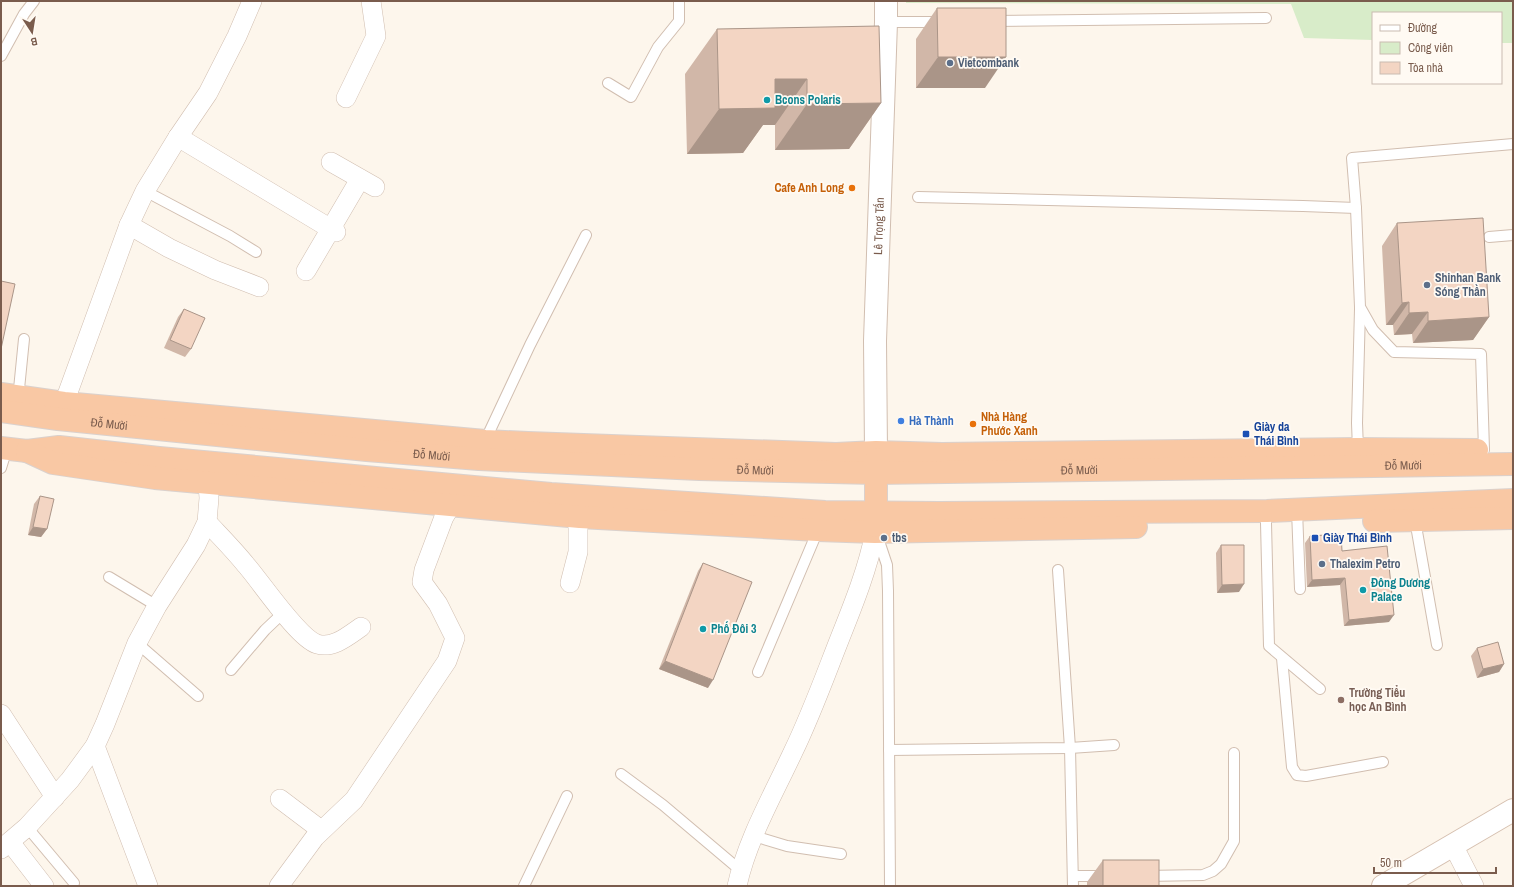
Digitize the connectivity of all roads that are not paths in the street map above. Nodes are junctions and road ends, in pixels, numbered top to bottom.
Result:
1 (252, 1) edge
2 (370, 1) edge
3 (679, 1) edge
4 (33, 2) edge
5 (886, 12) edge
6 (1266, 18) dead end
7 (949, 21) edge
8 (981, 21) edge
9 (1, 56) edge
10 (608, 83) dead end
11 (346, 98) dead end
12 (178, 137) junction
13 (1513, 144) edge
14 (331, 162) dead end
15 (145, 191) junction
16 (918, 197) dead end
17 (1356, 208) junction
18 (129, 224) junction
19 (334, 231) junction
20 (586, 235) dead end
21 (1513, 235) edge
22 (1489, 238) dead end
23 (256, 252) dead end
24 (306, 271) dead end
25 (259, 287) dead end
26 (1360, 307) junction
27 (24, 339) dead end
28 (8, 403) edge
29 (61, 411) junction
30 (485, 441) junction
31 (1358, 449) junction
32 (1484, 450) junction
33 (1513, 450) edge
34 (9, 454) edge
35 (876, 462) junction
36 (1513, 464) edge
37 (208, 483) junction
38 (1513, 500) edge
39 (448, 506) junction
40 (580, 517) junction
41 (1267, 517) junction
42 (1297, 517) junction
43 (1513, 518) edge
44 (1415, 520) junction
45 (207, 522) junction
46 (876, 522) junction
47 (818, 530) junction
48 (1058, 570) dead end
49 (109, 577) dead end
50 (570, 583) dead end
51 (1300, 590) dead end
52 (157, 606) junction
53 (284, 612) junction
54 (361, 627) dead end
55 (137, 642) junction
56 (1437, 645) dead end
57 (1282, 658) junction
58 (231, 670) dead end
59 (758, 672) dead end
60 (1320, 689) dead end
61 (198, 696) dead end
62 (1, 714) edge
63 (1114, 745) dead end
64 (95, 746) junction
65 (1070, 748) junction
66 (889, 750) junction
67 (1234, 753) dead end
68 (1383, 762) dead end
69 (621, 774) dead end
70 (567, 796) dead end
71 (55, 797) junction
72 (280, 799) dead end
73 (1513, 810) edge
74 (27, 827) junction
75 (321, 830) junction
76 (754, 836) junction
77 (6, 845) edge
78 (1453, 845) junction
79 (841, 854) dead end
80 (1111, 876) edge
81 (1134, 876) edge
82 (738, 878) edge
83 (1073, 881) edge
84 (74, 883) dead end
85 (44, 886) edge
86 (148, 886) edge
87 (279, 886) edge
88 (524, 886) edge
89 (890, 886) edge
90 (1383, 886) edge
91 (1474, 886) edge

1 - 12 street
2 - 11 street
3 - 10 lane
4 - 9 lane
5 - 7 lane
5 - 35 street, Lê Trọng Tấn
6 - 8 lane
12 - 15 street
12 - 19 street
13 - 17 lane
14 - 19 street
15 - 18 street
15 - 23 lane
16 - 17 lane
17 - 26 lane
18 - 25 street
18 - 29 street
19 - 24 street
20 - 30 lane
21 - 22 lane
26 - 31 lane
26 - 32 lane
27 - 28 lane
28 - 29 highway, Đỗ Mười
29 - 30 highway, Đỗ Mười
29 - 35 highway, Đỗ Mười
30 - 35 highway, Đỗ Mười
31 - 32 highway, Đỗ Mười
31 - 35 highway, Đỗ Mười
32 - 33 highway, Đỗ Mười
34 - 37 highway
34 - 46 highway
35 - 36 highway, Đỗ Mười
35 - 46 highway
37 - 39 highway
37 - 45 street
38 - 42 highway
39 - 40 highway
39 - 75 street
40 - 47 highway
40 - 50 street
41 - 42 highway
41 - 46 highway
41 - 57 lane
42 - 44 highway
42 - 51 lane
43 - 44 highway
44 - 56 lane
45 - 52 street
45 - 53 street
46 - 47 highway
46 - 66 lane
46 - 76 street
47 - 59 lane
48 - 65 lane
49 - 52 lane
52 - 55 street
53 - 54 street
53 - 58 lane
55 - 61 lane
55 - 64 street
57 - 60 lane
57 - 68 lane
62 - 71 street
63 - 65 lane
64 - 71 street
64 - 86 street
65 - 66 lane
65 - 83 lane
66 - 89 lane
67 - 81 lane
69 - 82 lane
70 - 88 lane
71 - 74 street
72 - 75 street
73 - 78 street
74 - 77 street
74 - 84 lane
75 - 87 street
76 - 79 lane
76 - 82 street
77 - 85 street
78 - 90 street
78 - 91 street
80 - 83 lane

